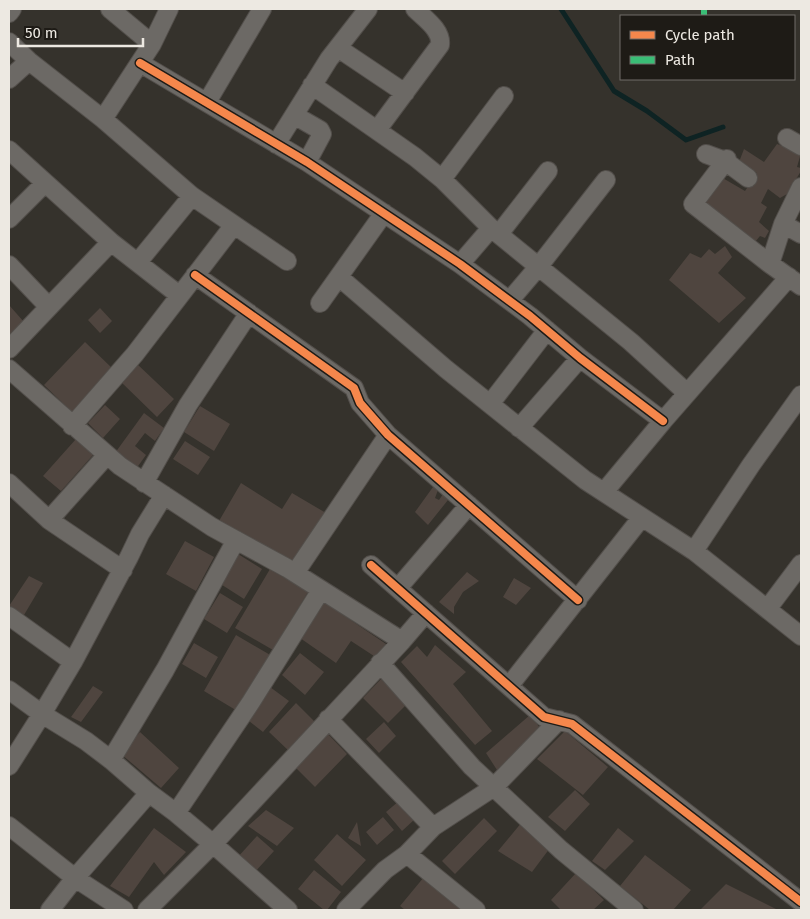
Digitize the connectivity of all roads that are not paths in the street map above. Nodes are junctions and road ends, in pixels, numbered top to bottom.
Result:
1 (12, 9) edge
2 (110, 9) edge
3 (169, 9) edge
4 (262, 9) edge
5 (368, 9) edge
6 (415, 9) edge
7 (9, 13) edge
8 (9, 42) edge
9 (152, 44) junction
10 (338, 48) junction
11 (29, 61) junction
12 (140, 62) junction
13 (9, 79) edge
14 (312, 85) junction
15 (405, 93) junction
16 (504, 96) dead end
17 (208, 102) junction
18 (294, 115) junction
19 (103, 119) junction
20 (377, 130) junction
21 (276, 144) junction
22 (9, 150) edge
23 (706, 154) dead end
24 (726, 160) junction
25 (307, 162) junction
26 (548, 171) dead end
27 (748, 178) dead end
28 (442, 179) junction
29 (606, 180) dead end
30 (46, 183) junction
31 (192, 196) junction
32 (799, 199) edge
33 (384, 213) junction
34 (9, 219) edge
35 (783, 224) junction
36 (234, 225) junction
37 (495, 231) junction
38 (801, 234) edge
39 (111, 242) junction
40 (287, 261) dead end
41 (138, 262) junction
42 (460, 264) junction
43 (770, 264) junction
44 (9, 265) edge
45 (539, 266) junction
46 (195, 274) junction
47 (339, 277) junction
48 (795, 281) edge
49 (179, 295) junction
50 (510, 300) junction
51 (320, 303) dead end
52 (49, 307) junction
53 (249, 313) junction
54 (547, 330) junction
55 (9, 349) edge
56 (580, 358) junction
57 (9, 369) edge
58 (687, 393) junction
59 (801, 395) edge
60 (490, 404) junction
61 (663, 421) junction
62 (72, 426) junction
63 (519, 428) junction
64 (388, 435) junction
65 (107, 455) junction
66 (144, 482) junction
67 (11, 491) edge
68 (604, 492) junction
69 (164, 495) junction
70 (469, 505) junction
71 (642, 517) junction
72 (49, 520) junction
73 (236, 540) junction
74 (694, 551) junction
75 (801, 564) edge
76 (371, 565) dead end
77 (123, 570) junction
78 (295, 573) junction
79 (398, 588) junction
80 (321, 590) junction
81 (578, 600) junction
82 (768, 608) junction
83 (426, 613) junction
84 (9, 616) edge
85 (801, 636) edge
86 (402, 641) junction
87 (73, 662) junction
88 (380, 663) junction
89 (509, 686) junction
90 (9, 690) edge
91 (42, 714) junction
92 (328, 719) junction
93 (559, 720) junction
94 (11, 758) edge
95 (111, 760) junction
96 (494, 787) junction
97 (149, 793) junction
98 (176, 813) junction
99 (9, 826) edge
100 (433, 827) junction
101 (213, 844) junction
102 (407, 854) junction
103 (75, 878) junction
104 (796, 904) edge
105 (50, 910) edge
106 (124, 910) edge
107 (147, 910) edge
108 (288, 910) edge
109 (346, 910) edge
110 (476, 910) edge
111 (634, 910) edge

1 - 7 street
2 - 9 street
3 - 9 street
4 - 17 street
5 - 10 street
6 - 15 street
8 - 11 street
9 - 12 street
10 - 14 street
10 - 15 street
11 - 13 street
11 - 19 street
12 - 17 street
12 - 19 street
14 - 18 street
14 - 20 street
15 - 20 street
16 - 28 street
17 - 21 street
18 - 21 street
18 - 25 street
19 - 31 street
20 - 28 street
21 - 25 street
22 - 30 street
23 - 24 street
24 - 27 street
24 - 43 street
25 - 33 street
26 - 37 street
28 - 37 street
29 - 45 street
30 - 34 street
30 - 39 street
31 - 36 street
31 - 41 street
32 - 35 street
33 - 42 street
33 - 47 street
35 - 38 street
35 - 43 street
36 - 40 street
36 - 46 street
37 - 42 street
37 - 45 street
39 - 41 street
39 - 52 street
41 - 49 street
42 - 50 street
43 - 48 street
44 - 52 street
45 - 50 street
45 - 58 street
46 - 49 street
46 - 53 street
47 - 51 street
47 - 60 street
48 - 58 street
49 - 62 street
50 - 54 street
52 - 55 street
53 - 64 street
53 - 66 street
54 - 56 street
54 - 60 street
56 - 61 street
56 - 63 street
57 - 62 street
58 - 61 street
59 - 74 street
60 - 63 street
61 - 68 street
62 - 65 street
63 - 68 street
64 - 70 street
64 - 78 street
65 - 66 street
65 - 72 street
66 - 69 street
67 - 72 street
68 - 71 street
69 - 73 street
69 - 77 street
70 - 79 street
70 - 81 street
71 - 74 street
71 - 81 street
72 - 77 street
73 - 78 street
73 - 95 street
74 - 82 street
75 - 82 street
76 - 79 street
77 - 87 street
78 - 80 street
79 - 83 street
80 - 86 street
80 - 98 street
81 - 89 street
82 - 85 street
83 - 86 street
83 - 89 street
84 - 87 street
86 - 88 street
87 - 91 street
88 - 92 street
88 - 96 street
89 - 93 street
90 - 91 street
91 - 94 street
91 - 95 street
92 - 100 street
92 - 101 street
93 - 96 street
93 - 104 street
95 - 97 street
96 - 100 street
96 - 111 street
97 - 98 street
97 - 103 street
98 - 101 street
99 - 103 street
100 - 102 street
101 - 107 street
101 - 108 street
102 - 109 street
102 - 110 street
103 - 105 street
103 - 106 street

